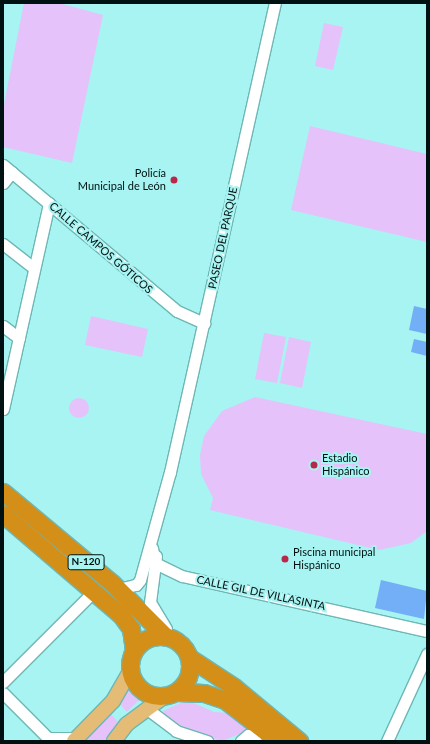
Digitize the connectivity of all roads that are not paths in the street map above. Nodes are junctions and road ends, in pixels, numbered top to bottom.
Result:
1 (275, 3) edge
2 (3, 165) edge
3 (12, 172) junction
4 (3, 183) edge
5 (49, 203) junction
6 (3, 244) edge
7 (34, 268) junction
8 (204, 323) junction
9 (3, 326) edge
10 (19, 338) junction
11 (3, 405) edge
12 (170, 472) junction
13 (3, 492) edge
14 (161, 504) junction
15 (3, 514) edge
16 (155, 563) junction
17 (118, 589) junction
18 (95, 590) junction
19 (427, 632) edge
20 (169, 637) junction
21 (134, 651) junction
22 (427, 654) edge
23 (190, 658) junction
24 (131, 670) junction
25 (3, 682) edge
26 (3, 693) edge
27 (172, 694) junction
28 (146, 708) junction
29 (49, 739) edge
30 (74, 740) edge
31 (114, 741) edge
32 (207, 741) edge
33 (241, 741) edge
34 (256, 741) edge
35 (278, 741) edge
36 (299, 741) edge
37 (387, 741) edge

1 - 8 street, PASEO DEL PARQUE
2 - 3 street, CALLE CAMPOS GÓTICOS
3 - 4 street
3 - 5 street, CALLE CAMPOS GÓTICOS
5 - 7 street
5 - 8 street, CALLE CAMPOS GÓTICOS
6 - 7 street
7 - 10 street
8 - 12 street, PASEO DEL PARQUE
9 - 10 street
10 - 11 street
12 - 14 street, PASEO DEL PARQUE
12 - 16 street, PASEO DEL PARQUE
13 - 17 highway, N-120
14 - 16 street
14 - 17 street, PASEO DEL PARQUE
15 - 18 highway, N-120
16 - 19 street, CALLE GIL DE VILLASINTA
16 - 20 street, PASEO DEL PARQUE
17 - 20 highway, N-120
18 - 21 highway, N-120
18 - 25 street
20 - 21 highway
20 - 23 highway, N-120
21 - 24 highway, N-120
22 - 37 street
23 - 27 highway
23 - 36 highway, N-120
24 - 27 highway
24 - 30 main road
26 - 29 street
27 - 28 main road
27 - 35 highway
28 - 31 main road
28 - 32 street
29 - 30 street
33 - 34 street

